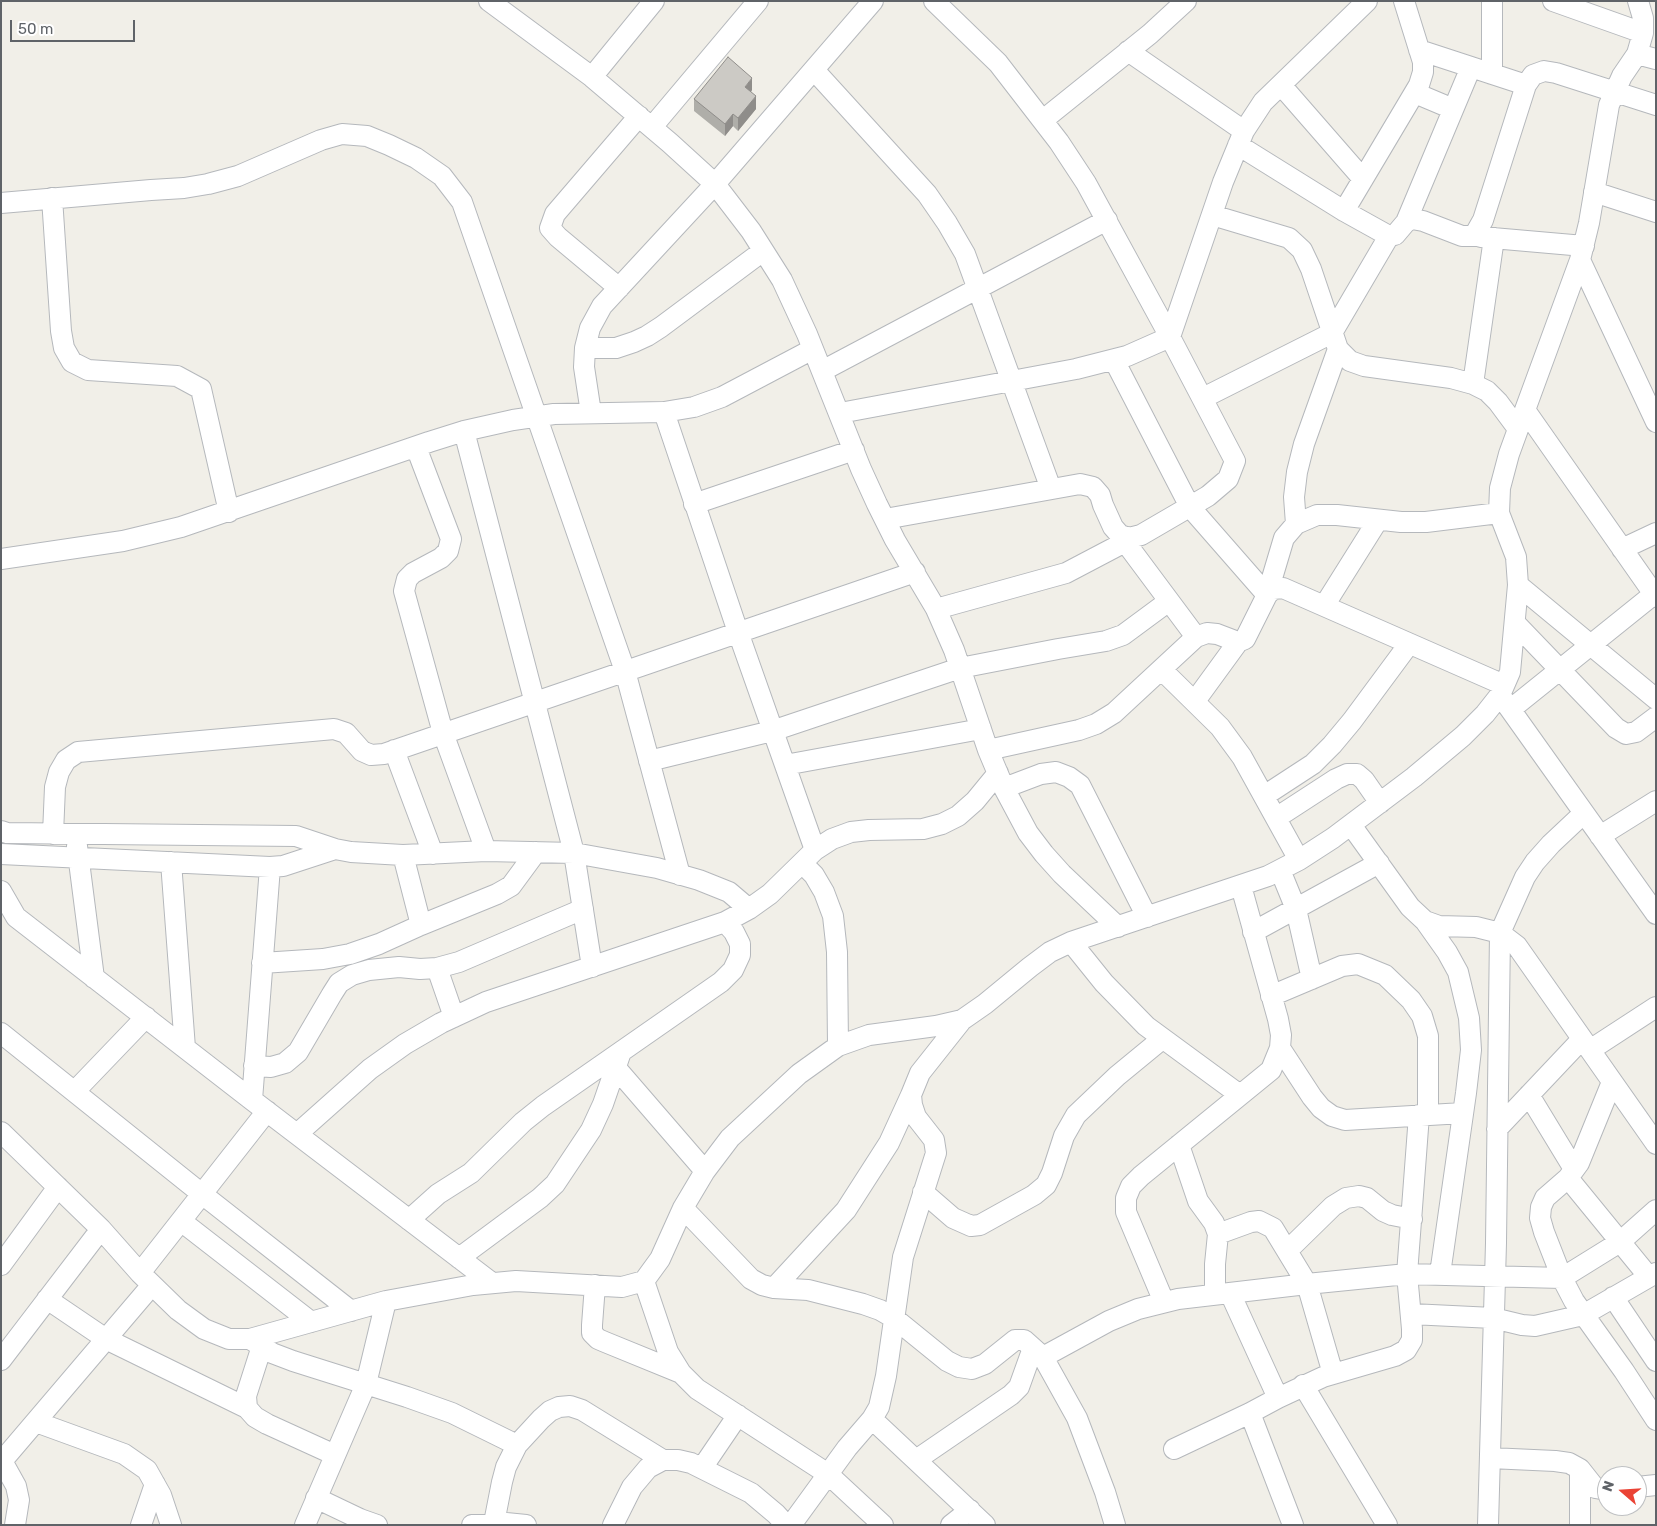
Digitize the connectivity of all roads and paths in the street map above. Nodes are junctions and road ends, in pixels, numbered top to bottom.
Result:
1 (489, 1) edge
2 (654, 1) edge
3 (758, 1) edge
4 (873, 1) edge
5 (934, 1) edge
6 (1368, 1) edge
7 (1404, 1) edge
8 (1492, 1) edge
9 (1554, 1) edge
10 (1177, 4) edge
11 (1645, 18) edge
12 (1419, 50) junction
13 (1128, 51) junction
14 (1647, 57) edge
15 (1471, 67) junction
16 (814, 70) junction
17 (1492, 74) junction
18 (592, 77) junction
19 (1526, 84) junction
20 (1281, 85) junction
21 (1615, 91) junction
22 (1415, 93) junction
23 (1656, 105) edge
24 (1454, 109) junction
25 (1043, 120) junction
26 (645, 121) junction
27 (1241, 138) junction
28 (1363, 179) junction
29 (715, 184) junction
30 (1594, 192) junction
31 (52, 198) junction
32 (1, 203) edge
33 (1344, 212) junction
34 (1656, 212) edge
35 (1212, 215) junction
36 (1106, 220) junction
37 (1406, 222) junction
38 (1389, 236) junction
39 (1484, 237) junction
40 (763, 251) junction
41 (1582, 253) junction
42 (619, 288) junction
43 (978, 288) junction
44 (1170, 337) junction
45 (1335, 341) junction
46 (585, 348) junction
47 (813, 349) junction
48 (1114, 360) junction
49 (822, 371) junction
50 (1012, 381) junction
51 (1473, 384) junction
52 (1202, 398) junction
53 (1525, 410) junction
54 (664, 412) junction
55 (591, 413) junction
56 (840, 413) junction
57 (536, 417) junction
58 (1656, 422) edge
59 (1518, 429) junction
60 (464, 431) junction
61 (416, 447) junction
62 (854, 450) junction
63 (1051, 489) junction
64 (694, 504) junction
65 (1190, 507) junction
66 (229, 512) junction
67 (1499, 513) junction
68 (885, 519) junction
69 (1378, 520) junction
70 (1296, 524) junction
71 (1656, 533) edge
72 (1122, 538) junction
73 (1622, 549) junction
74 (1, 559) edge
75 (915, 572) junction
76 (1518, 585) junction
77 (1267, 594) junction
78 (1655, 595) edge
79 (1169, 601) junction
80 (1324, 606) junction
81 (936, 609) junction
82 (1515, 623) junction
83 (738, 632) junction
84 (1196, 637) junction
85 (1238, 642) junction
86 (1409, 644) junction
87 (1592, 644) junction
88 (960, 668) junction
89 (1162, 670) junction
90 (1560, 670) junction
91 (625, 671) junction
92 (1505, 696) junction
93 (1656, 699) edge
94 (1195, 701) junction
95 (535, 702) junction
96 (1656, 717) edge
97 (981, 729) junction
98 (772, 731) junction
99 (443, 733) junction
100 (394, 750) junction
101 (988, 750) junction
102 (649, 760) junction
103 (784, 765) junction
104 (1001, 781) junction
105 (1264, 796) junction
106 (1656, 801) edge
107 (1380, 803) junction
108 (1584, 813) junction
109 (1276, 818) junction
110 (1351, 825) junction
111 (1, 831) edge
112 (54, 834) junction
113 (75, 834) junction
114 (1600, 836) junction
115 (335, 849) junction
116 (486, 851) junction
117 (536, 852) junction
118 (574, 853) junction
119 (1, 854) edge
120 (433, 854) junction
121 (403, 855) junction
122 (808, 857) junction
123 (80, 858) junction
124 (1299, 860) junction
125 (171, 862) junction
126 (1379, 863) junction
127 (270, 867) junction
128 (1280, 870) junction
129 (680, 875) junction
130 (1241, 886) junction
131 (1, 892) edge
132 (1654, 908) edge
133 (583, 909) junction
134 (748, 909) junction
135 (1296, 909) junction
136 (1147, 917) junction
137 (1424, 921) junction
138 (725, 922) junction
139 (421, 925) junction
140 (1118, 927) junction
141 (1253, 932) junction
142 (1500, 933) junction
143 (1071, 942) junction
144 (262, 963) junction
145 (592, 967) junction
146 (437, 968) junction
147 (94, 978) junction
148 (1312, 979) junction
149 (1271, 996) junction
150 (1656, 1007) edge
151 (146, 1017) junction
152 (454, 1017) junction
153 (962, 1020) junction
154 (1, 1033) edge
155 (1162, 1039) junction
156 (1586, 1045) junction
157 (838, 1046) junction
158 (185, 1048) junction
159 (1280, 1048) junction
160 (619, 1060) junction
161 (254, 1066) junction
162 (1612, 1082) junction
163 (74, 1091) junction
164 (911, 1095) junction
165 (1240, 1095) junction
166 (1529, 1095) junction
167 (259, 1106) junction
168 (1463, 1113) junction
169 (1424, 1115) junction
170 (1497, 1129) junction
171 (297, 1134) junction
172 (1653, 1135) edge
173 (4, 1142) edge
174 (1179, 1145) junction
175 (704, 1171) junction
176 (1571, 1173) junction
177 (58, 1187) junction
178 (923, 1192) junction
179 (202, 1194) junction
180 (683, 1208) junction
181 (1656, 1210) edge
182 (1412, 1219) junction
183 (409, 1220) junction
184 (181, 1221) junction
185 (101, 1229) junction
186 (1218, 1234) junction
187 (1620, 1242) junction
188 (1287, 1251) junction
189 (459, 1258) junction
190 (1, 1265) edge
191 (792, 1269) junction
192 (1407, 1274) junction
193 (1440, 1274) junction
194 (1652, 1275) edge
195 (1495, 1276) junction
196 (1562, 1278) junction
197 (146, 1279) junction
198 (644, 1281) junction
199 (492, 1283) junction
200 (1307, 1284) junction
201 (595, 1285) junction
202 (774, 1288) junction
203 (808, 1290) junction
204 (1223, 1293) junction
205 (1613, 1297) junction
206 (47, 1299) junction
207 (386, 1301) junction
208 (1164, 1302) junction
209 (351, 1311) junction
210 (1411, 1314) junction
211 (1583, 1314) junction
212 (894, 1318) junction
213 (1493, 1318) junction
214 (311, 1322) junction
215 (106, 1339) junction
216 (256, 1343) junction
217 (1038, 1353) junction
218 (1654, 1356) edge
219 (1, 1360) edge
220 (1624, 1371) junction
221 (681, 1373) junction
222 (1333, 1374) junction
223 (366, 1384) junction
224 (1304, 1386) junction
225 (1278, 1398) junction
226 (247, 1408) junction
227 (1250, 1414) junction
228 (738, 1416) junction
229 (872, 1419) junction
230 (1656, 1420) edge
231 (36, 1422) junction
232 (517, 1445) junction
233 (1174, 1449) dead end
234 (335, 1455) junction
235 (1490, 1458) junction
236 (2, 1460) edge
237 (662, 1460) junction
238 (916, 1460) junction
239 (702, 1468) junction
240 (1580, 1469) junction
241 (828, 1474) junction
242 (155, 1484) junction
243 (1597, 1488) edge
244 (316, 1498) junction
245 (970, 1510) junction
246 (494, 1523) junction
247 (15, 1525) edge
248 (141, 1525) edge
249 (171, 1525) edge
250 (305, 1525) edge
251 (377, 1525) edge
252 (472, 1525) edge
253 (526, 1525) edge
254 (613, 1525) edge
255 (786, 1525) edge
256 (791, 1525) edge
257 (882, 1525) edge
258 (952, 1525) edge
259 (986, 1525) edge
260 (1115, 1525) edge
261 (1293, 1525) edge
262 (1387, 1525) edge
263 (1488, 1525) edge
264 (1580, 1525) edge

1 - 18 street
2 - 18 street
3 - 26 street
4 - 16 street
5 - 25 street
6 - 20 street
7 - 12 street
8 - 17 street
9 - 11 street
10 - 13 street
11 - 14 street
12 - 15 street
12 - 22 street
13 - 25 street
13 - 27 street
14 - 21 street
15 - 17 street
15 - 24 street
16 - 29 street
16 - 43 street
17 - 19 street
18 - 26 street
19 - 21 street
19 - 39 street
20 - 27 street
20 - 28 street
21 - 23 street
21 - 30 street
22 - 24 street
22 - 28 street
24 - 37 street
25 - 36 street
26 - 29 street
26 - 42 street
27 - 33 street
27 - 35 street
28 - 33 street
29 - 40 street
29 - 42 street
30 - 34 street
30 - 41 street
31 - 32 street
31 - 57 street
31 - 66 street
33 - 38 street
35 - 44 street
35 - 45 street
36 - 43 street
36 - 44 street
37 - 38 street
37 - 39 street
38 - 45 street
39 - 41 street
39 - 51 street
40 - 46 street
40 - 47 street
41 - 53 street
41 - 58 street
42 - 46 street
43 - 49 street
43 - 50 street
44 - 48 street
44 - 52 street
45 - 51 street
45 - 52 street
45 - 70 street
46 - 55 street
47 - 49 street
47 - 54 street
48 - 50 street
48 - 65 street
49 - 56 street
50 - 56 street
50 - 63 street
51 - 59 street
52 - 65 street
53 - 59 street
53 - 73 street
54 - 55 street
54 - 64 street
55 - 57 street
56 - 62 street
57 - 60 street
57 - 91 street
59 - 67 street
60 - 61 street
60 - 95 street
61 - 66 street
61 - 99 street
62 - 64 street
62 - 68 street
63 - 68 street
63 - 72 street
64 - 83 street
65 - 72 street
65 - 77 street
66 - 74 street
67 - 69 street
67 - 76 street
68 - 75 street
69 - 70 street
69 - 80 street
70 - 77 street
71 - 73 street
72 - 79 street
72 - 81 street
73 - 78 street
75 - 81 street
75 - 83 street
76 - 82 street
76 - 87 street
77 - 80 street
77 - 85 street
78 - 87 street
79 - 84 street
79 - 88 street
80 - 86 street
81 - 88 street
82 - 90 street
82 - 92 street
83 - 91 street
83 - 98 street
84 - 85 street
84 - 89 street
85 - 94 street
86 - 92 street
86 - 105 street
87 - 90 street
87 - 93 street
88 - 97 street
88 - 98 street
89 - 94 street
89 - 101 street
90 - 92 street
90 - 96 street
91 - 95 street
91 - 102 street
92 - 107 street
92 - 108 street
94 - 105 street
95 - 99 street
95 - 118 street
97 - 101 street
97 - 103 street
98 - 102 street
98 - 103 street
99 - 100 street
99 - 116 street
100 - 112 street
100 - 120 street
101 - 104 street
102 - 129 street
103 - 122 street
104 - 122 street
104 - 136 street
104 - 140 street
105 - 109 street
106 - 114 street
107 - 109 street
107 - 110 street
108 - 114 street
108 - 142 street
109 - 124 street
110 - 124 street
110 - 126 street
111 - 112 street
112 - 113 street
113 - 115 street
113 - 123 street
114 - 132 street
115 - 121 street
115 - 127 street
116 - 117 street
116 - 120 street
117 - 118 street
117 - 139 street
118 - 129 street
118 - 133 street
119 - 123 street
120 - 121 street
121 - 139 street
122 - 134 street
122 - 157 street
123 - 125 street
123 - 147 street
124 - 128 street
125 - 127 street
125 - 158 street
126 - 135 street
126 - 137 street
127 - 144 street
128 - 130 street
128 - 135 street
129 - 134 street
130 - 136 street
130 - 141 street
131 - 147 street
133 - 145 street
133 - 146 street
134 - 138 street
135 - 141 street
135 - 148 street
136 - 140 street
137 - 142 street
137 - 168 street
138 - 145 street
138 - 160 street
139 - 144 street
140 - 143 street
141 - 149 street
142 - 156 street
142 - 170 street
143 - 153 street
143 - 155 street
144 - 161 street
145 - 152 street
146 - 152 street
146 - 161 street
147 - 151 street
148 - 149 street
148 - 169 street
149 - 159 street
150 - 156 street
151 - 158 street
151 - 163 street
152 - 171 street
153 - 157 street
153 - 164 street
154 - 163 street
155 - 165 street
155 - 178 street
156 - 162 street
156 - 166 street
157 - 175 street
158 - 167 street
159 - 165 street
159 - 169 street
160 - 175 street
160 - 183 street
160 - 189 street
161 - 167 street
162 - 172 street
162 - 176 street
163 - 179 street
164 - 178 street
164 - 191 street
165 - 174 street
166 - 170 street
166 - 176 street
167 - 171 street
167 - 179 street
168 - 169 street
168 - 193 street
169 - 182 street
170 - 195 street
171 - 183 street
173 - 177 street
174 - 186 street
174 - 208 street
175 - 180 street
176 - 187 street
176 - 196 street
177 - 185 street
177 - 190 street
178 - 212 street
179 - 184 street
179 - 209 street
180 - 198 street
180 - 202 street
181 - 187 street
182 - 188 street
182 - 192 street
183 - 189 street
184 - 197 street
184 - 214 street
185 - 197 street
185 - 206 street
186 - 188 street
186 - 204 street
187 - 194 street
187 - 196 street
188 - 200 street
189 - 199 street
191 - 202 street
191 - 203 street
192 - 193 street
192 - 200 street
192 - 210 street
193 - 195 street
194 - 205 street
195 - 196 street
195 - 213 street
196 - 211 street
197 - 215 street
197 - 216 street
198 - 201 street
198 - 221 street
199 - 201 street
199 - 207 street
200 - 204 street
200 - 222 street
201 - 221 street
202 - 203 street
203 - 212 street
204 - 208 street
204 - 225 street
205 - 211 street
205 - 218 street
206 - 215 street
206 - 219 street
207 - 209 street
207 - 223 street
208 - 217 street
209 - 214 street
210 - 213 street
210 - 222 street
211 - 213 street
211 - 220 street
212 - 217 street
212 - 229 street
213 - 235 street
214 - 216 street
215 - 226 street
215 - 231 street
216 - 223 street
216 - 226 street
217 - 238 street
217 - 260 street
218 - 220 street
220 - 230 street
221 - 228 street
222 - 224 street
223 - 232 street
223 - 234 street
224 - 225 street
224 - 262 street
225 - 227 street
226 - 234 street
227 - 233 street
227 - 261 street
228 - 239 street
228 - 241 street
229 - 238 street
229 - 241 street
231 - 236 street
231 - 242 street
232 - 237 street
232 - 246 street
234 - 244 street
235 - 240 street
235 - 263 street
236 - 247 street
237 - 239 street
237 - 254 street
238 - 245 street
239 - 255 street
240 - 243 street
240 - 264 street
241 - 256 street
241 - 257 street
242 - 248 street
242 - 249 street
244 - 250 street
244 - 251 street
245 - 258 street
245 - 259 street
246 - 252 street
246 - 253 street

